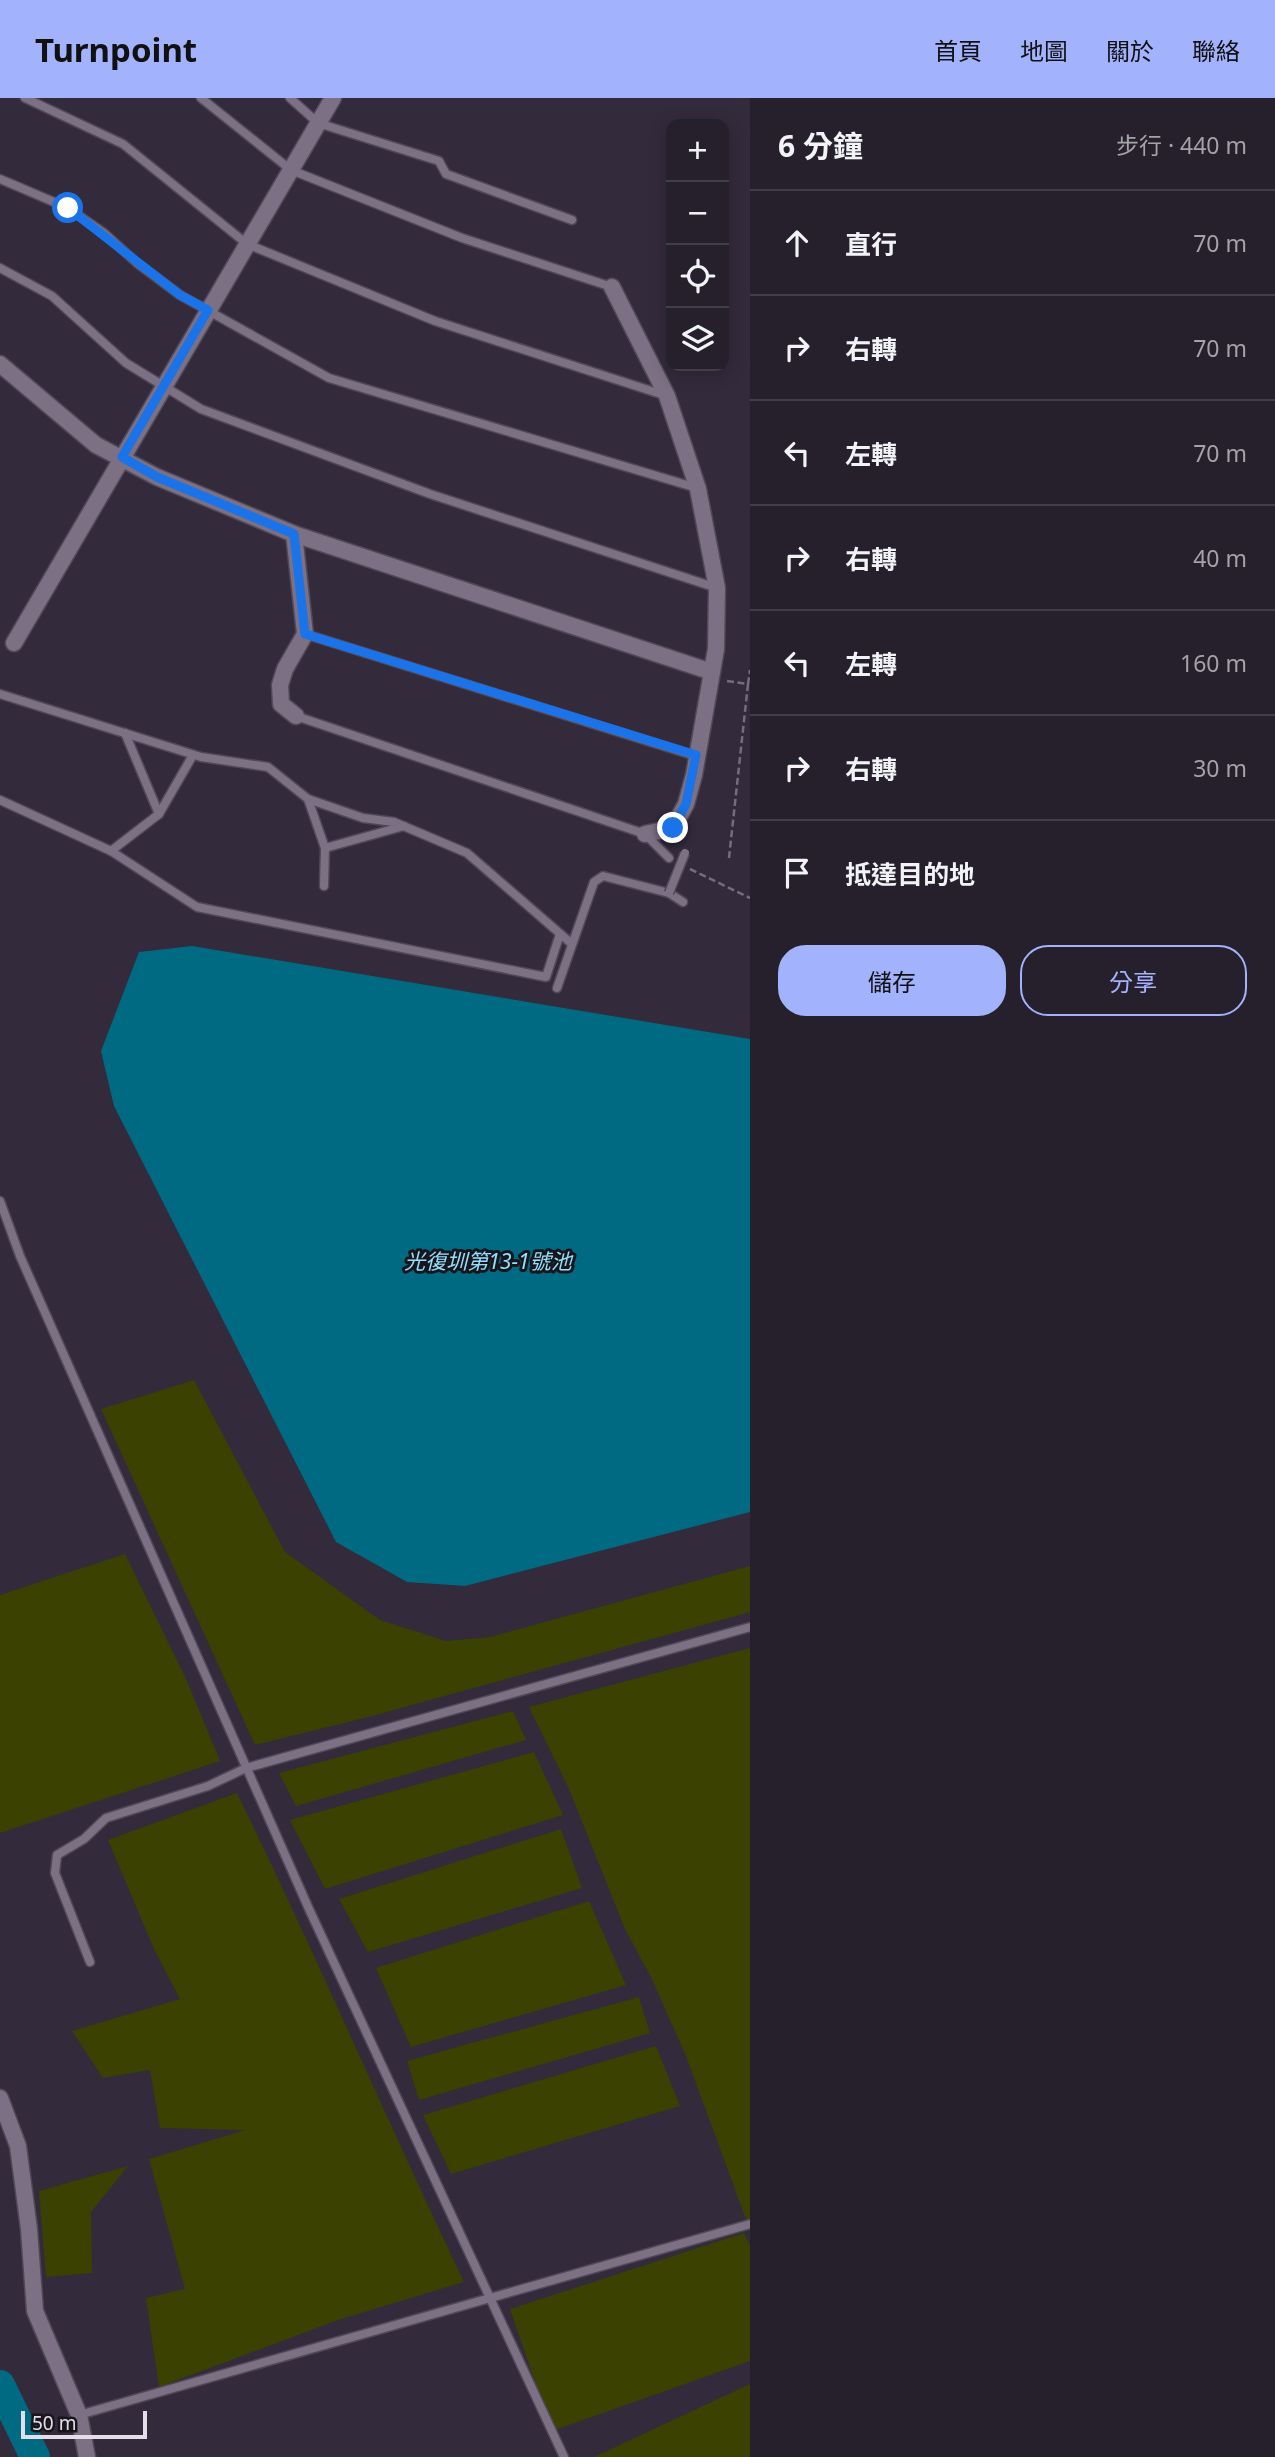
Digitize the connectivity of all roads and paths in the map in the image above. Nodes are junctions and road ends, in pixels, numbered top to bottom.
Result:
1 (24, 98) edge
2 (201, 98) edge
3 (290, 98) edge
4 (333, 98) edge
5 (318, 123) junction
6 (291, 170) junction
7 (0, 179) edge
8 (572, 220) dead end
9 (247, 244) junction
10 (0, 268) edge
11 (612, 287) joint
12 (208, 310) junction
13 (0, 363) edge
14 (164, 385) junction
15 (667, 396) junction
16 (122, 457) junction
17 (698, 489) junction
18 (294, 534) junction
19 (717, 588) junction
20 (305, 634) junction
21 (14, 643) dead end
22 (750, 670) edge
23 (712, 672) junction
24 (748, 684) edge
25 (0, 694) edge
26 (296, 716) joint
27 (125, 733) junction
28 (193, 755) junction
29 (696, 755) junction
30 (308, 799) junction
31 (0, 800) edge
32 (159, 814) junction
33 (404, 826) junction
34 (645, 834) junction
35 (325, 848) junction
36 (111, 851) junction
37 (685, 853) dead end
38 (669, 858) joint
39 (729, 858) dead end
40 (324, 886) dead end
41 (669, 893) junction
42 (750, 898) edge
43 (683, 902) dead end
44 (560, 934) junction
45 (572, 944) junction
46 (557, 988) dead end
47 (0, 1201) edge
48 (750, 1627) edge
49 (246, 1768) junction
50 (90, 1962) dead end
51 (0, 2098) edge
52 (750, 2224) edge
53 (492, 2300) junction
54 (79, 2415) junction
55 (87, 2457) edge
56 (564, 2457) edge

1 - 9 lane
2 - 6 lane
3 - 5 lane
4 - 5 street
5 - 6 street
5 - 8 lane
6 - 9 street
6 - 11 lane
7 - 12 lane
9 - 12 street
9 - 15 lane
10 - 14 lane
11 - 15 street
12 - 14 street
12 - 17 lane
13 - 16 street
14 - 16 street
14 - 19 lane
15 - 17 street
16 - 18 street
16 - 21 street
17 - 19 street
18 - 20 street
18 - 23 street
19 - 23 street
20 - 26 street
20 - 29 lane
22 - 24 path
23 - 24 path
23 - 29 street
24 - 39 path
25 - 27 lane
26 - 34 lane
27 - 28 lane
27 - 32 lane
28 - 30 lane
28 - 32 lane
29 - 34 street
30 - 33 lane
30 - 35 lane
31 - 36 lane
32 - 36 lane
33 - 35 lane
33 - 44 lane
34 - 38 lane
35 - 40 lane
36 - 44 lane
37 - 41 lane, bridge
38 - 42 path
41 - 43 lane
41 - 45 lane
44 - 45 lane
45 - 46 lane
47 - 49 lane
48 - 49 lane
49 - 50 lane
49 - 53 lane
51 - 54 street
52 - 53 lane
53 - 54 lane
53 - 56 lane
54 - 55 street

